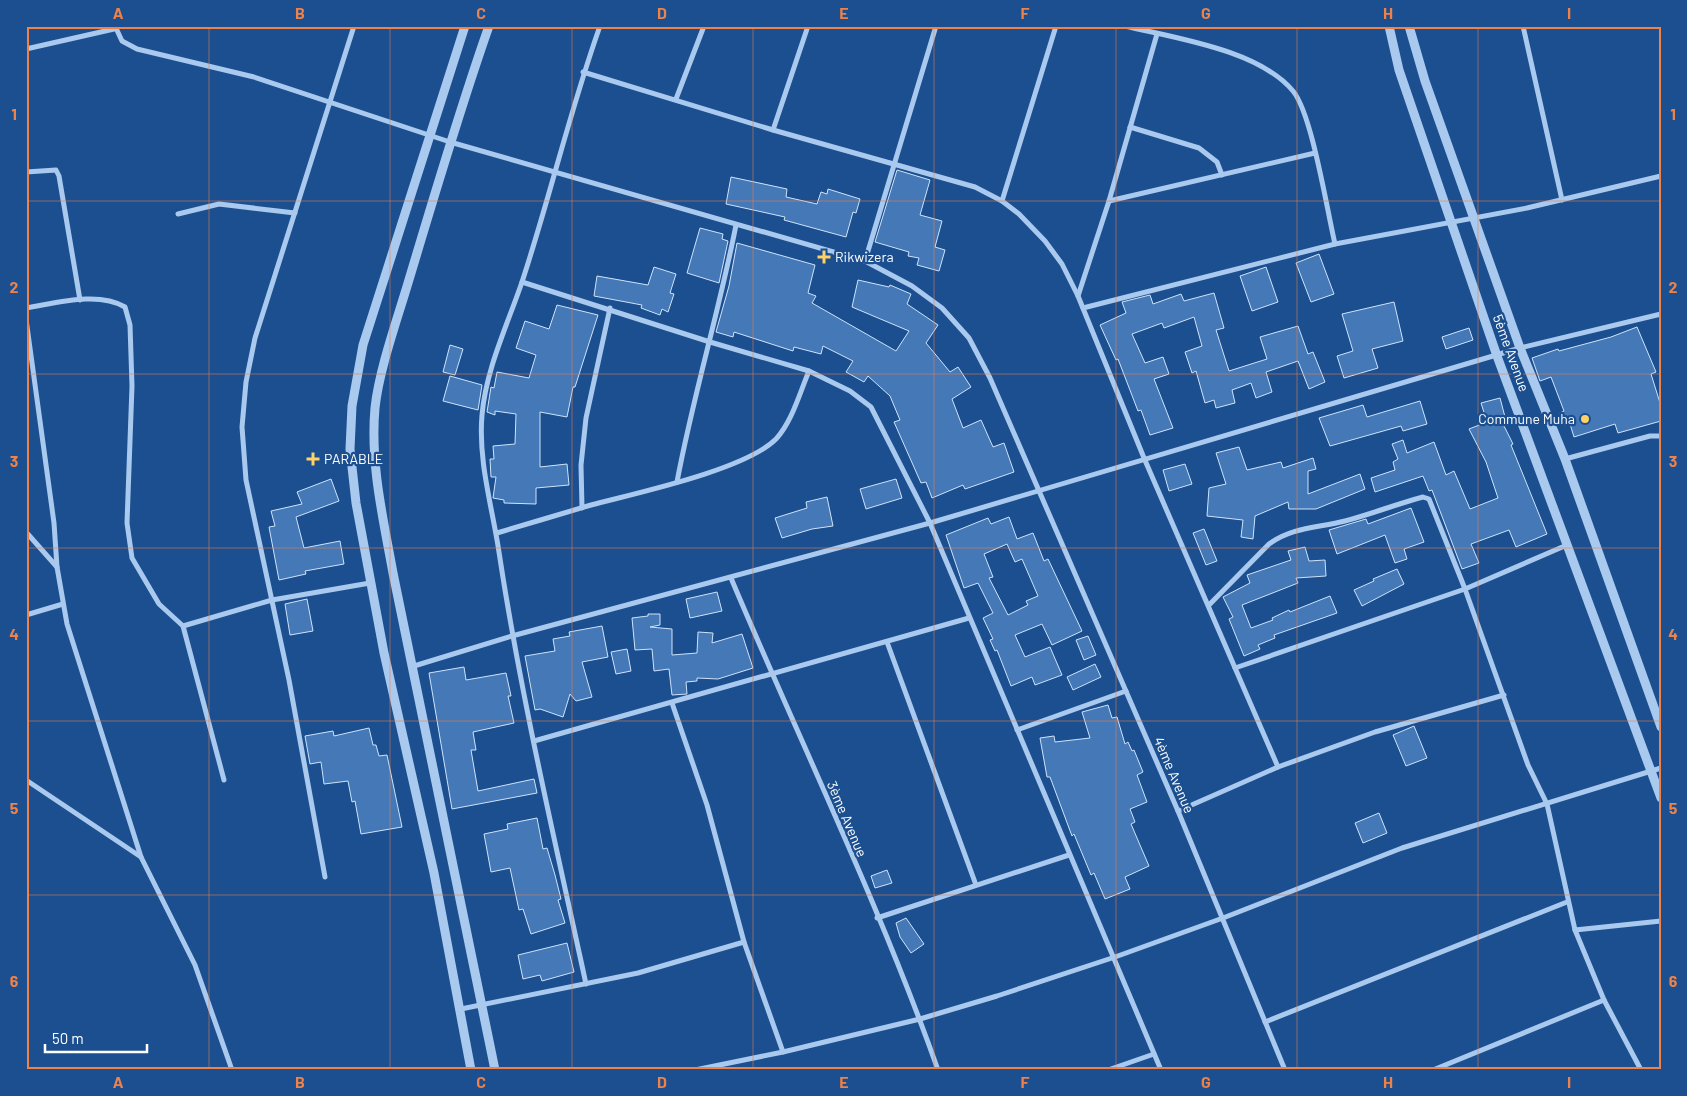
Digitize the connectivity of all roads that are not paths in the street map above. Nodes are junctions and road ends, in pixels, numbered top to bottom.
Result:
1 (354, 26) edge
2 (466, 26) edge
3 (489, 26) edge
4 (600, 26) edge
5 (704, 26) edge
6 (808, 26) edge
7 (936, 26) edge
8 (1056, 26) edge
9 (1125, 26) edge
10 (1389, 26) edge
11 (1409, 26) edge
12 (1523, 26) edge
13 (115, 28) edge
14 (1156, 34) junction
15 (26, 49) edge
16 (583, 72) junction
17 (676, 99) junction
18 (329, 103) junction
19 (1130, 127) junction
20 (773, 130) junction
21 (430, 135) junction
22 (450, 142) junction
23 (1314, 153) junction
24 (894, 163) junction
25 (26, 172) edge
26 (554, 173) junction
27 (1222, 175) junction
28 (1661, 176) edge
29 (1562, 200) junction
30 (1002, 201) junction
31 (1109, 201) junction
32 (295, 213) junction
33 (178, 214) dead end
34 (1475, 216) junction
35 (1452, 223) junction
36 (736, 225) junction
37 (1335, 244) junction
38 (865, 261) junction
39 (522, 282) junction
40 (1078, 296) junction
41 (80, 300) junction
42 (26, 308) edge
43 (610, 308) junction
44 (1083, 308) junction
45 (1661, 314) edge
46 (26, 319) edge
47 (710, 342) junction
48 (1520, 348) junction
49 (1497, 356) junction
50 (809, 370) junction
51 (1661, 436) edge
52 (1144, 458) junction
53 (1565, 459) junction
54 (678, 482) junction
55 (1040, 490) junction
56 (582, 508) junction
57 (930, 523) junction
58 (26, 532) edge
59 (496, 533) junction
60 (1567, 545) junction
61 (57, 567) junction
62 (732, 578) junction
63 (370, 583) junction
64 (1466, 589) junction
65 (272, 600) junction
66 (63, 604) junction
67 (1209, 605) junction
68 (26, 615) edge
69 (969, 618) junction
70 (183, 626) junction
71 (512, 636) junction
72 (887, 642) junction
73 (414, 666) junction
74 (1235, 668) junction
75 (773, 676) junction
76 (1126, 691) junction
77 (1504, 695) junction
78 (672, 703) junction
79 (1661, 728) edge
80 (1017, 730) junction
81 (534, 741) junction
82 (1278, 768) junction
83 (1661, 768) edge
84 (1651, 772) junction
85 (26, 780) edge
86 (224, 780) dead end
87 (1661, 798) edge
88 (1547, 804) junction
89 (1178, 811) junction
90 (1069, 855) junction
91 (141, 858) junction
92 (325, 877) dead end
93 (976, 885) junction
94 (1567, 902) junction
95 (877, 918) junction
96 (1223, 918) junction
97 (1661, 922) edge
98 (1575, 930) junction
99 (744, 942) junction
100 (1115, 957) junction
101 (586, 984) junction
102 (1604, 1000) junction
103 (483, 1005) junction
104 (461, 1009) junction
105 (920, 1019) junction
106 (1266, 1022) junction
107 (783, 1052) junction
108 (1154, 1054) junction
109 (232, 1070) edge
110 (472, 1070) edge
111 (495, 1070) edge
112 (695, 1070) edge
113 (938, 1070) edge
114 (1108, 1070) edge
115 (1161, 1070) edge
116 (1285, 1070) edge
117 (1433, 1070) edge
118 (1641, 1070) edge

1 - 18 street
2 - 21 street
3 - 22 street
4 - 16 street
5 - 17 street
6 - 20 street
7 - 24 street
8 - 30 street
9 - 14 street
10 - 35 street, 5ème Avenue
11 - 34 street, 5ème Avenue
12 - 29 street
13 - 15 street
13 - 18 street, 4ème Avenue
14 - 19 street
14 - 23 street
16 - 17 street
16 - 26 street
17 - 20 street
18 - 21 street, 4ème Avenue
18 - 32 street
19 - 27 street
19 - 31 street
20 - 24 street
21 - 22 street, 4ème Avenue
21 - 63 street
22 - 26 street, 4ème Avenue
22 - 73 street
23 - 27 street
23 - 37 street
24 - 30 street
24 - 38 street
25 - 41 street
26 - 36 street, 4ème Avenue
26 - 39 street
27 - 31 street
28 - 29 street
29 - 34 street
30 - 40 street
31 - 40 street
32 - 33 street
32 - 65 street
34 - 35 street
34 - 48 street, 5ème Avenue
35 - 37 street
35 - 49 street, 5ème Avenue
36 - 38 street, 4ème Avenue
36 - 47 street
37 - 44 street
38 - 55 street, 4ème Avenue
39 - 43 street
39 - 59 street
40 - 44 street
41 - 42 street
41 - 70 street
43 - 47 street
43 - 56 street
44 - 52 street
45 - 48 street
46 - 61 street
47 - 50 street
47 - 54 street
48 - 49 street
48 - 53 street, 5ème Avenue
49 - 52 street
49 - 60 street, 5ème Avenue
50 - 54 street
50 - 57 street
51 - 53 street
52 - 55 street
52 - 67 street
53 - 79 street, 5ème Avenue
54 - 56 street
55 - 57 street
55 - 76 street, 4ème Avenue
56 - 59 street
57 - 62 street
57 - 69 street
58 - 61 street
59 - 71 street
60 - 64 street
60 - 84 street, 5ème Avenue
61 - 66 street
62 - 71 street
62 - 75 street, 3ème Avenue
63 - 65 street
63 - 104 street
64 - 67 street
64 - 74 street
64 - 77 street
65 - 70 street
65 - 92 street
66 - 68 street
66 - 91 street
67 - 74 street
69 - 72 street
69 - 80 street
70 - 86 street
71 - 73 street
71 - 81 street
72 - 75 street
72 - 93 street
73 - 103 street
74 - 82 street
75 - 78 street
75 - 95 street, 3ème Avenue
76 - 80 street
76 - 89 street, 4ème Avenue
77 - 82 street
77 - 88 street
78 - 81 street
78 - 99 street
80 - 90 street
81 - 101 street
82 - 89 street
83 - 84 street
84 - 87 street, 5ème Avenue
84 - 88 street
85 - 91 street
88 - 94 street
88 - 96 street
89 - 96 street, 4ème Avenue
90 - 93 street
90 - 100 street
91 - 109 street
93 - 95 street
94 - 98 street
94 - 106 street
95 - 105 street, 3ème Avenue
96 - 100 street
96 - 106 street, 4ème Avenue
97 - 98 street
98 - 102 street
99 - 101 street
99 - 107 street
100 - 105 street
100 - 108 street
101 - 103 street
102 - 117 street
102 - 118 street
103 - 104 street
103 - 111 street
104 - 110 street
105 - 107 street
105 - 113 street, 3ème Avenue
106 - 116 street, 4ème Avenue
107 - 112 street
108 - 114 street
108 - 115 street

